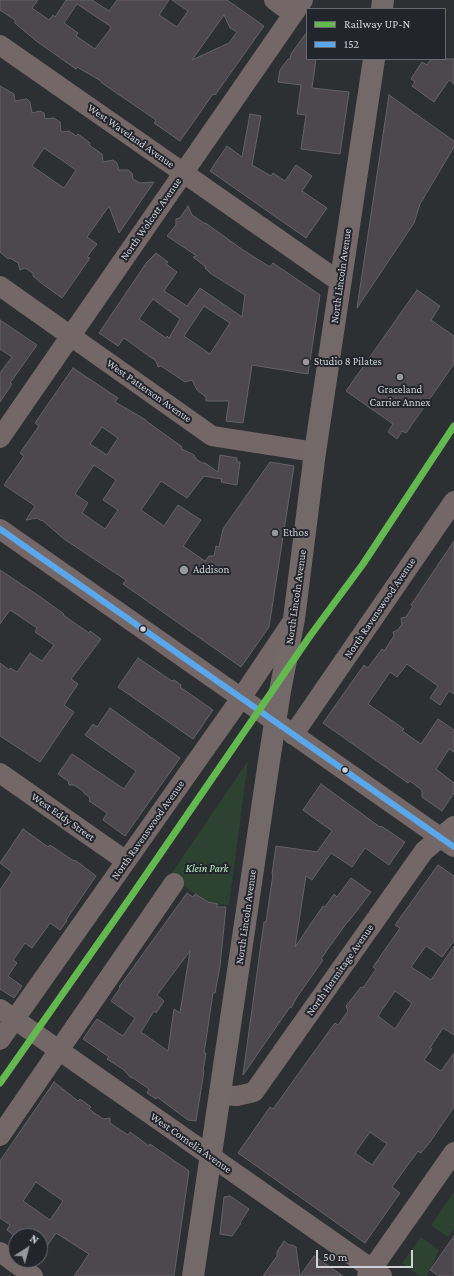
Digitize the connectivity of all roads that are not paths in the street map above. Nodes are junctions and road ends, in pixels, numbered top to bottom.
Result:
1 (274, 0) edge
2 (298, 7) edge
3 (0, 45) edge
4 (374, 60) edge
5 (184, 173) junction
6 (340, 282) junction
7 (0, 286) edge
8 (71, 336) junction
9 (0, 438) edge
10 (315, 452) junction
11 (454, 501) edge
12 (0, 529) edge
13 (294, 619) junction
14 (240, 698) junction
15 (275, 722) junction
16 (293, 735) junction
17 (0, 773) edge
18 (449, 837) edge
19 (126, 861) junction
20 (174, 883) dead end
21 (7, 1014) edge
22 (0, 1040) edge
23 (59, 1050) junction
24 (219, 1095) junction
25 (0, 1136) edge
26 (454, 1152) edge
27 (210, 1157) junction
28 (0, 1252) edge
29 (373, 1274) edge
30 (33, 1276) edge
31 (193, 1276) edge

1 - 2 street
2 - 5 street, North Wolcott Avenue
3 - 5 street, West Waveland Avenue
4 - 6 main road, North Lincoln Avenue
5 - 6 street, West Waveland Avenue
5 - 8 street, North Wolcott Avenue
6 - 10 main road, North Lincoln Avenue
7 - 8 street, West Patterson Avenue
8 - 9 street, North Wolcott Avenue
8 - 10 street, West Patterson Avenue
10 - 13 main road, North Lincoln Avenue
11 - 16 street, North Ravenswood Avenue
12 - 14 street
13 - 14 street, North Ravenswood Avenue
13 - 15 main road, North Lincoln Avenue
14 - 15 street
14 - 19 street, North Ravenswood Avenue
15 - 16 street
15 - 24 main road, North Lincoln Avenue
16 - 18 street
17 - 19 street, West Eddy Street
18 - 24 street, North Hermitage Avenue
19 - 21 street, North Ravenswood Avenue
20 - 23 street
21 - 22 street, North Ravenswood Avenue
21 - 23 street, West Cornelia Avenue
23 - 25 street
23 - 27 street, West Cornelia Avenue
24 - 27 main road, North Lincoln Avenue
26 - 29 street
27 - 29 street, West Cornelia Avenue
27 - 31 main road, North Lincoln Avenue
28 - 30 street

